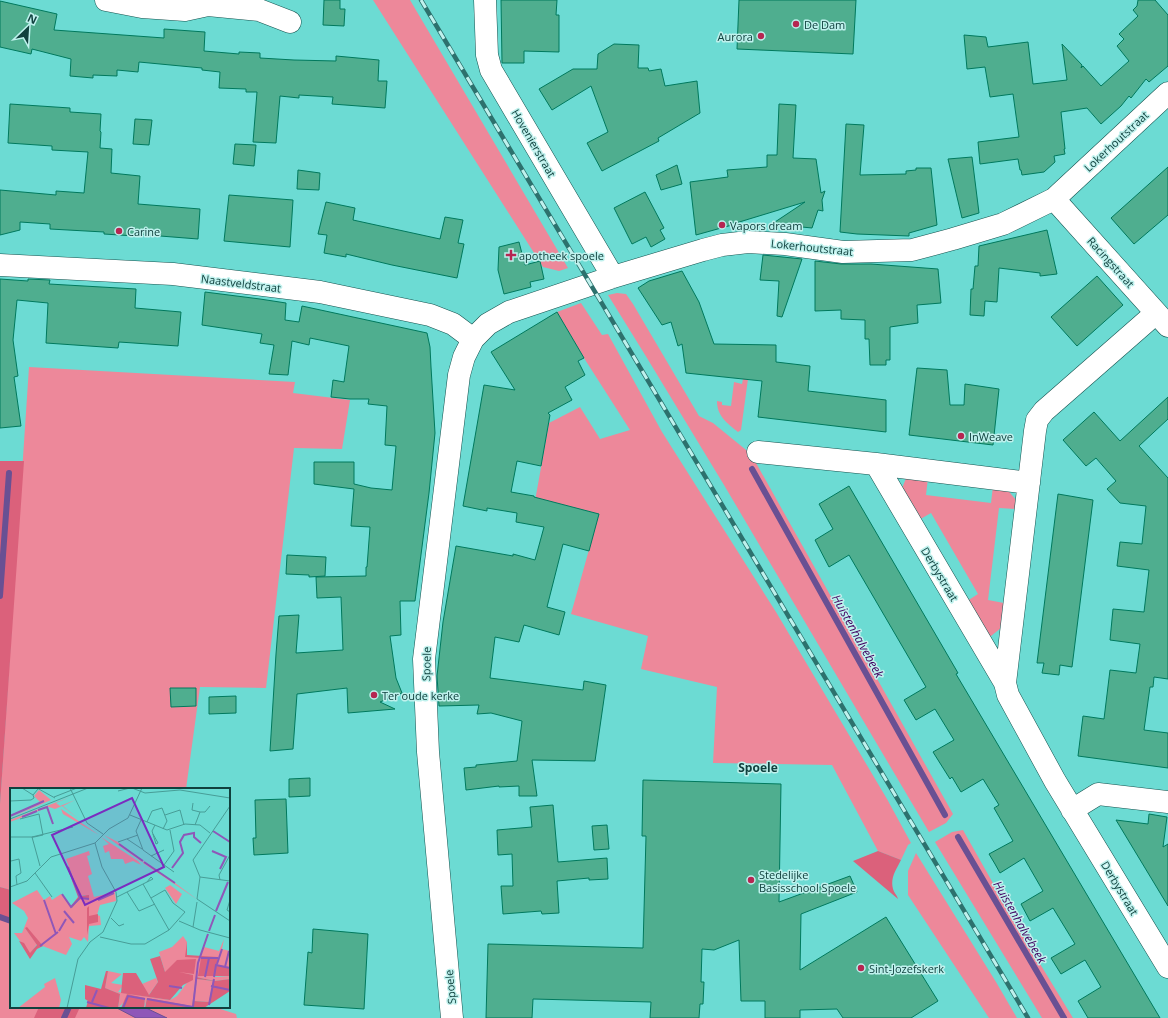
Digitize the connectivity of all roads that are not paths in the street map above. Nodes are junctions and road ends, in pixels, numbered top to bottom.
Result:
1 (106, 0) edge
2 (485, 0) edge
3 (290, 22) dead end
4 (1168, 93) edge
5 (1054, 199) junction
6 (0, 265) edge
7 (613, 277) junction
8 (1162, 319) edge
9 (473, 339) junction
10 (758, 452) dead end
11 (876, 464) junction
12 (1029, 483) junction
13 (1005, 683) junction
14 (1168, 802) edge
15 (1072, 810) junction
16 (1168, 967) edge
17 (452, 1018) edge

1 - 3 street
2 - 7 street, Hovenierstraat
4 - 5 street, Lokerhoutstraat
5 - 7 street, Lokerhoutstraat
5 - 8 street, Racingstraat
6 - 9 street, Naastveldstraat
7 - 9 street, Lokerhoutstraat
8 - 12 street, Derbystraat
9 - 17 street, Spoele
10 - 11 street
11 - 12 street
11 - 13 street, Derbystraat
12 - 13 street, Derbystraat
13 - 15 street, Derbystraat
14 - 15 street
15 - 16 street, Derbystraat

